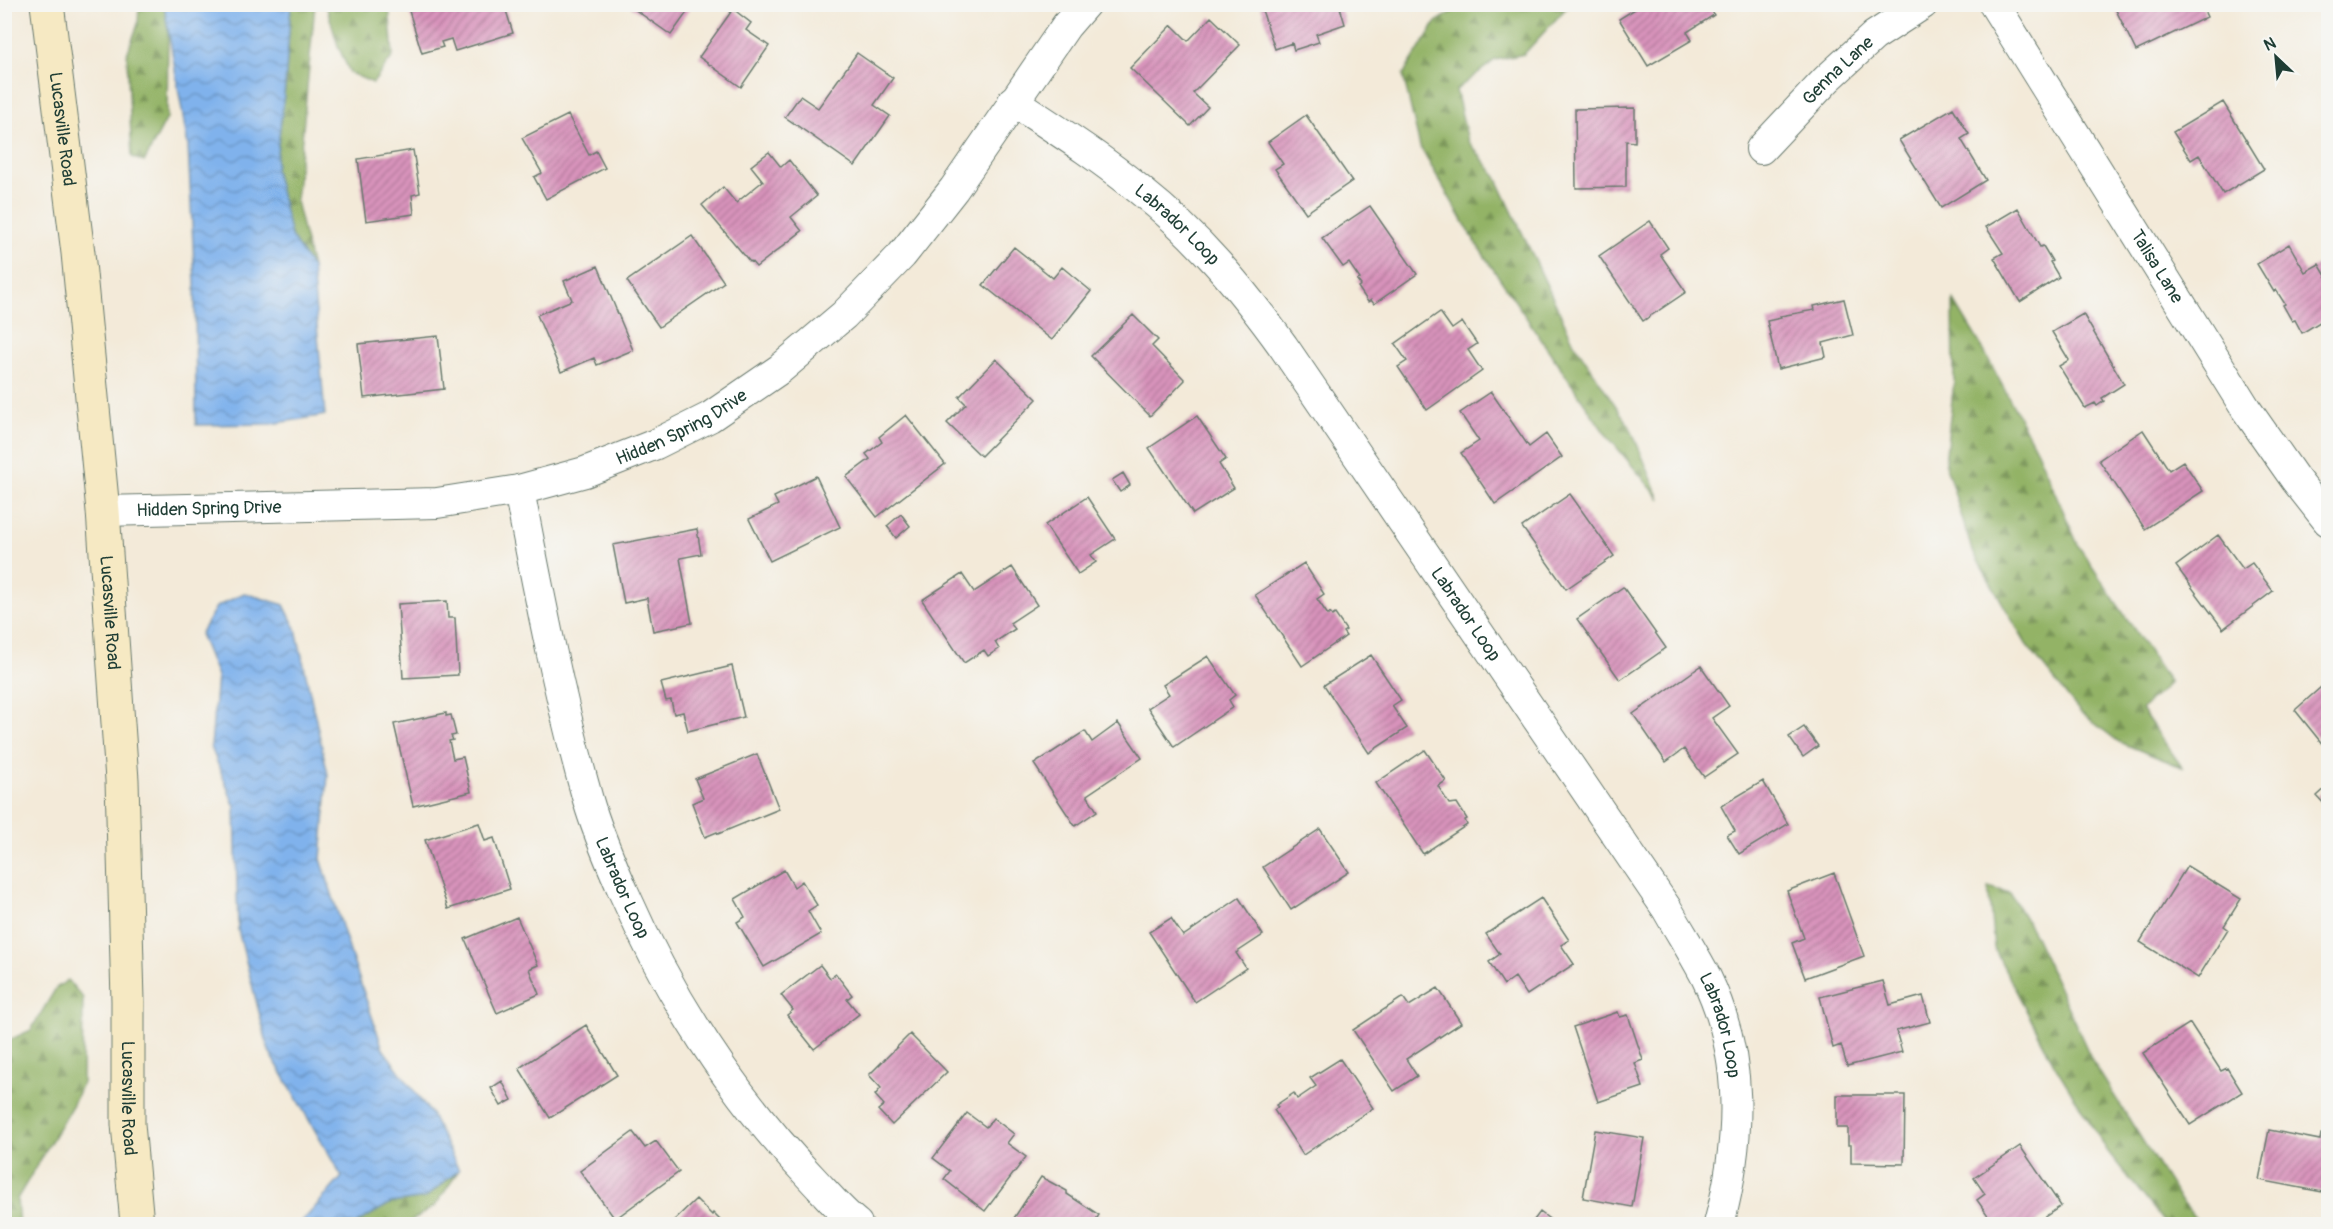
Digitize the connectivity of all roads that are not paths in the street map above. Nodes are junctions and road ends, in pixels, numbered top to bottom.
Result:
1 (47, 4) edge
2 (1086, 4) edge
3 (1923, 4) edge
4 (1994, 4) edge
5 (1013, 101) junction
6 (1761, 149) dead end
7 (519, 490) junction
8 (103, 511) junction
9 (2328, 521) edge
10 (137, 1224) edge
11 (857, 1224) edge
12 (1719, 1224) edge

1 - 8 street, Lucasville Road
2 - 5 street, Hidden Spring Drive
3 - 6 street, Genna Lane
4 - 9 street, Talisa Lane
5 - 7 street, Hidden Spring Drive
5 - 12 street, Labrador Loop
7 - 8 street, Hidden Spring Drive
7 - 11 street, Labrador Loop
8 - 10 street, Lucasville Road

